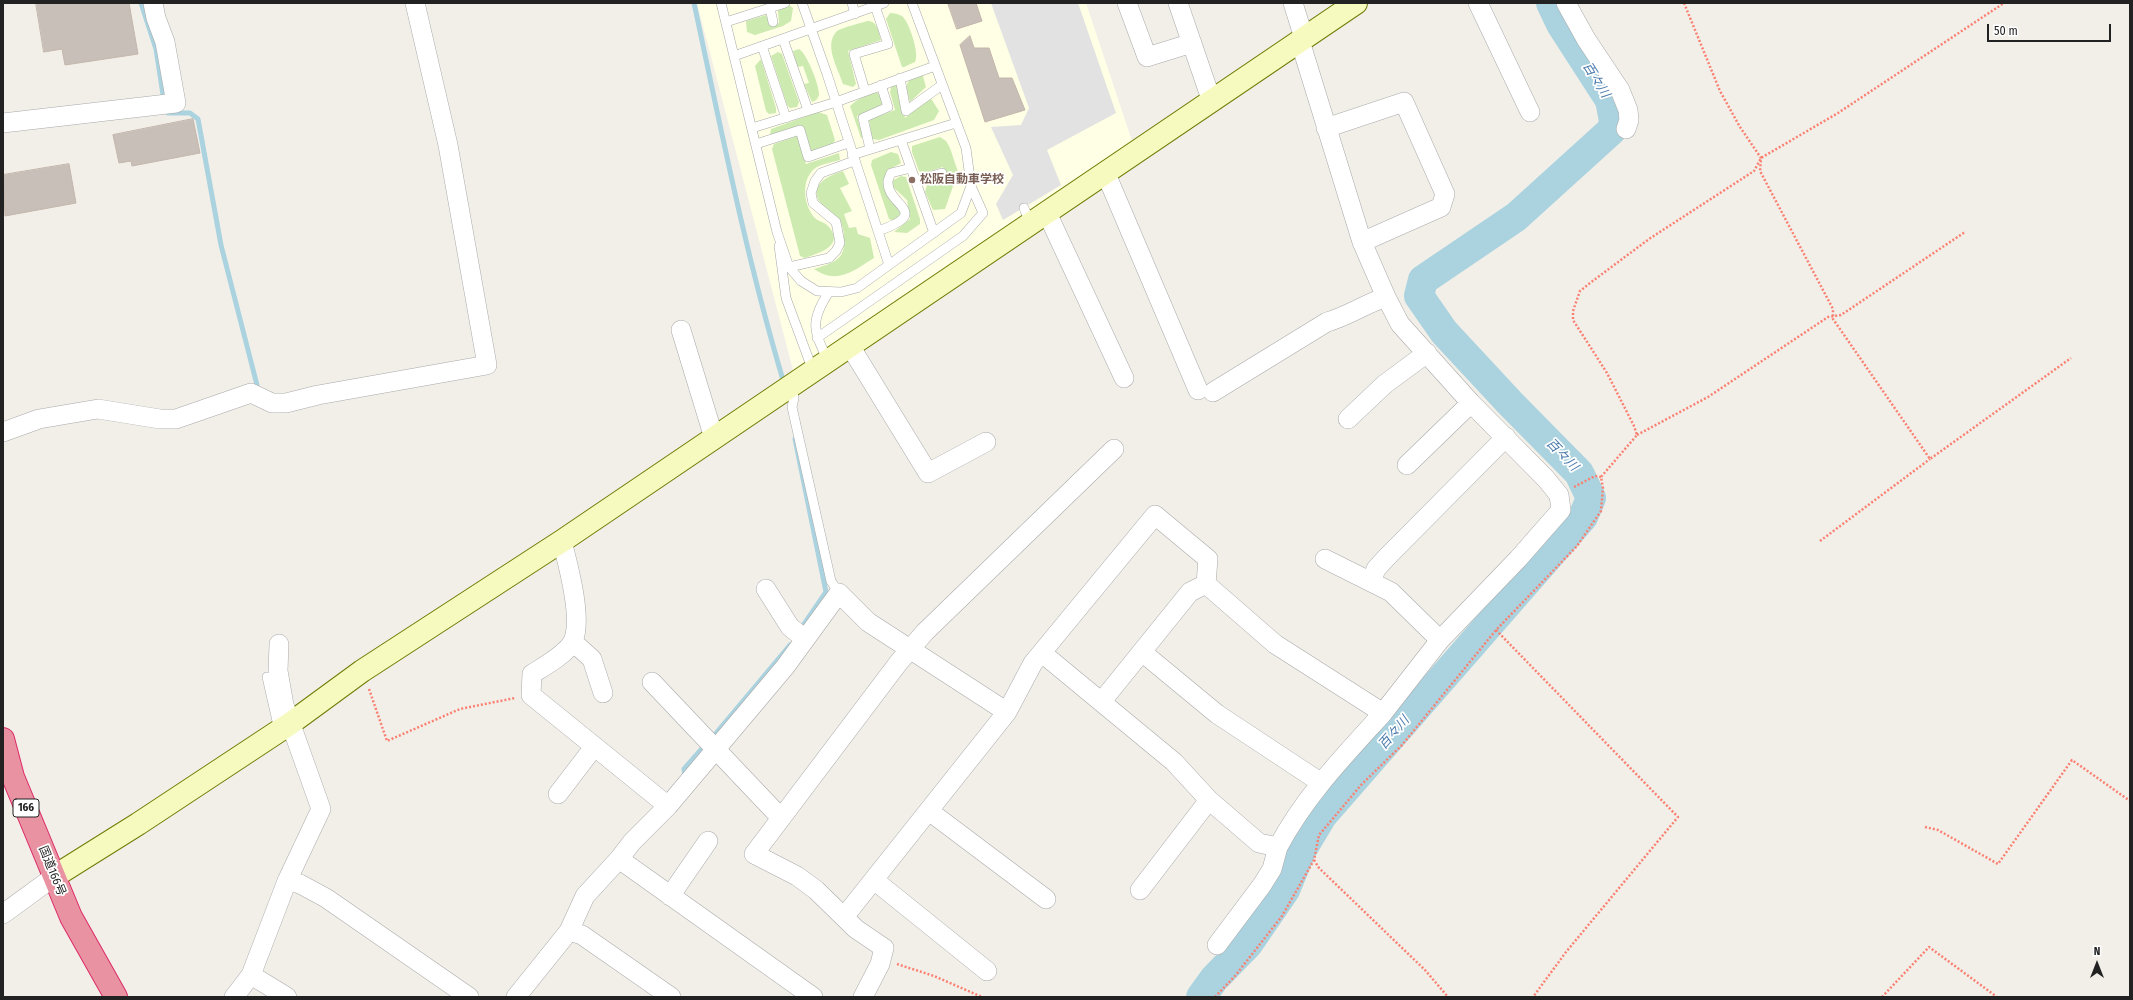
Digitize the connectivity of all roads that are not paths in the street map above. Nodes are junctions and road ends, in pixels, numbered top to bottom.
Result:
1 (152, 3) edge
2 (415, 3) edge
3 (721, 3) edge
4 (785, 3) edge
5 (802, 3) edge
6 (852, 3) edge
7 (884, 3) edge
8 (912, 3) edge
9 (1127, 3) edge
10 (1178, 3) edge
11 (1293, 3) edge
12 (1356, 3) edge
13 (1478, 3) edge
14 (1566, 3) edge
15 (875, 6) junction
16 (770, 8) junction
17 (855, 14) junction
18 (726, 22) junction
19 (773, 22) dead end
20 (811, 30) junction
21 (783, 39) junction
22 (1302, 40) junction
23 (1192, 43) junction
24 (762, 46) junction
25 (734, 56) junction
26 (934, 66) junction
27 (900, 78) junction
28 (881, 85) junction
29 (942, 85) junction
30 (865, 91) junction
31 (836, 102) junction
32 (1212, 102) junction
33 (808, 110) junction
34 (1530, 112) dead end
35 (786, 118) junction
36 (3, 123) edge
37 (956, 123) junction
38 (752, 128) junction
39 (1326, 128) junction
40 (1626, 129) dead end
41 (901, 140) junction
42 (848, 143) junction
43 (756, 144) junction
44 (870, 150) junction
45 (853, 158) junction
46 (911, 168) junction
47 (942, 173) dead end
48 (1106, 174) junction
49 (915, 181) junction
50 (970, 186) junction
51 (1034, 215) junction
52 (878, 231) junction
53 (777, 232) junction
54 (934, 233) junction
55 (1362, 242) junction
56 (889, 265) junction
57 (790, 267) junction
58 (829, 292) junction
59 (1386, 297) junction
60 (681, 330) dead end
61 (818, 338) junction
62 (850, 346) junction
63 (1427, 353) junction
64 (820, 366) junction
65 (1124, 378) dead end
66 (792, 386) junction
67 (1471, 403) junction
68 (1348, 419) dead end
69 (3, 432) edge
70 (1506, 437) junction
71 (714, 438) junction
72 (986, 442) dead end
73 (1114, 449) dead end
74 (1407, 465) dead end
75 (562, 541) junction
76 (1325, 559) dead end
77 (1371, 582) junction
78 (1206, 584) junction
79 (766, 589) dead end
80 (839, 594) junction
81 (799, 634) junction
82 (1440, 640) junction
83 (573, 642) junction
84 (280, 644) dead end
85 (910, 649) junction
86 (1142, 652) junction
87 (1042, 653) junction
88 (267, 677) dead end
89 (652, 682) dead end
90 (603, 693) dead end
91 (1102, 701) junction
92 (1007, 712) junction
93 (1383, 713) junction
94 (285, 726) junction
95 (3, 739) edge
96 (710, 744) junction
97 (594, 747) junction
98 (1320, 782) junction
99 (558, 794) dead end
100 (1210, 800) junction
101 (668, 806) junction
102 (929, 811) junction
103 (781, 818) junction
104 (708, 841) dead end
105 (1278, 847) junction
106 (619, 859) junction
107 (55, 876) junction
108 (874, 880) junction
109 (288, 881) junction
110 (1140, 890) dead end
111 (670, 896) junction
112 (1046, 900) dead end
113 (3, 914) edge
114 (844, 917) junction
115 (569, 931) junction
116 (1217, 945) dead end
117 (987, 971) dead end
118 (251, 975) junction
119 (116, 997) edge
120 (234, 997) edge
121 (287, 997) edge
122 (470, 997) edge
123 (516, 997) edge
124 (671, 997) edge
125 (813, 997) edge
126 (864, 997) edge

1 - 36 street
2 - 69 street
3 - 18 lane
4 - 16 lane
5 - 20 lane
6 - 17 lane
7 - 15 lane
8 - 26 lane
9 - 23 street
10 - 23 street
11 - 22 street
12 - 22 street
13 - 34 street
14 - 40 street
15 - 17 lane
15 - 30 lane
16 - 18 lane
16 - 19 lane
17 - 20 lane
18 - 25 lane
20 - 21 lane
20 - 31 lane
21 - 24 lane
21 - 33 lane
22 - 32 street
22 - 39 street
23 - 32 street
24 - 25 lane
24 - 35 lane
25 - 38 lane
26 - 27 lane
26 - 29 lane
27 - 28 lane
27 - 29 lane
28 - 30 lane
28 - 44 lane
29 - 37 lane
30 - 31 lane
31 - 33 lane
31 - 42 lane
32 - 48 street
33 - 35 lane
35 - 38 lane
37 - 41 lane
37 - 50 lane
38 - 43 lane
39 - 55 street
39 - 55 street
41 - 44 lane
41 - 46 lane
42 - 43 lane
42 - 45 lane
43 - 53 lane
44 - 45 lane
45 - 52 lane
45 - 57 lane
46 - 49 lane
46 - 52 lane
47 - 49 lane
48 - 51 street
48 - 59 street
49 - 54 lane
50 - 54 lane
50 - 61 lane
51 - 62 street
51 - 65 street
52 - 56 lane
53 - 57 lane
53 - 64 lane
54 - 56 lane
55 - 59 street
56 - 58 lane
57 - 58 lane
58 - 61 lane
59 - 63 street
60 - 71 street
61 - 64 lane
62 - 64 street
62 - 72 street
63 - 67 street
63 - 68 street
64 - 66 street
66 - 71 street
66 - 80 lane
67 - 70 street
67 - 74 street
70 - 77 street
70 - 82 street
71 - 75 street
73 - 85 street
75 - 83 street
75 - 94 street
76 - 77 street
77 - 82 street
78 - 86 street
78 - 87 street
78 - 93 street
79 - 81 street
80 - 81 street
80 - 85 street
81 - 96 street
82 - 93 street
83 - 90 street
83 - 97 street
84 - 94 street
85 - 92 street
85 - 103 street
86 - 91 street
86 - 98 street
87 - 91 street
87 - 92 street
88 - 94 lane
89 - 96 street
91 - 100 street
92 - 102 street
93 - 98 street
94 - 107 street
94 - 109 street
95 - 107 highway, 国道166号 / 166
96 - 101 street
96 - 103 street
97 - 99 street
97 - 101 street
98 - 105 street
100 - 105 street
100 - 110 street
101 - 106 street
102 - 108 street
102 - 112 street
103 - 114 street
104 - 111 street
105 - 116 street
106 - 111 street
106 - 115 street
107 - 113 street
107 - 119 highway, 国道166号 / 166
108 - 114 street
108 - 117 street
109 - 118 street
109 - 122 street
111 - 125 street
114 - 126 street
115 - 123 street
115 - 124 street
118 - 120 street
118 - 121 street

